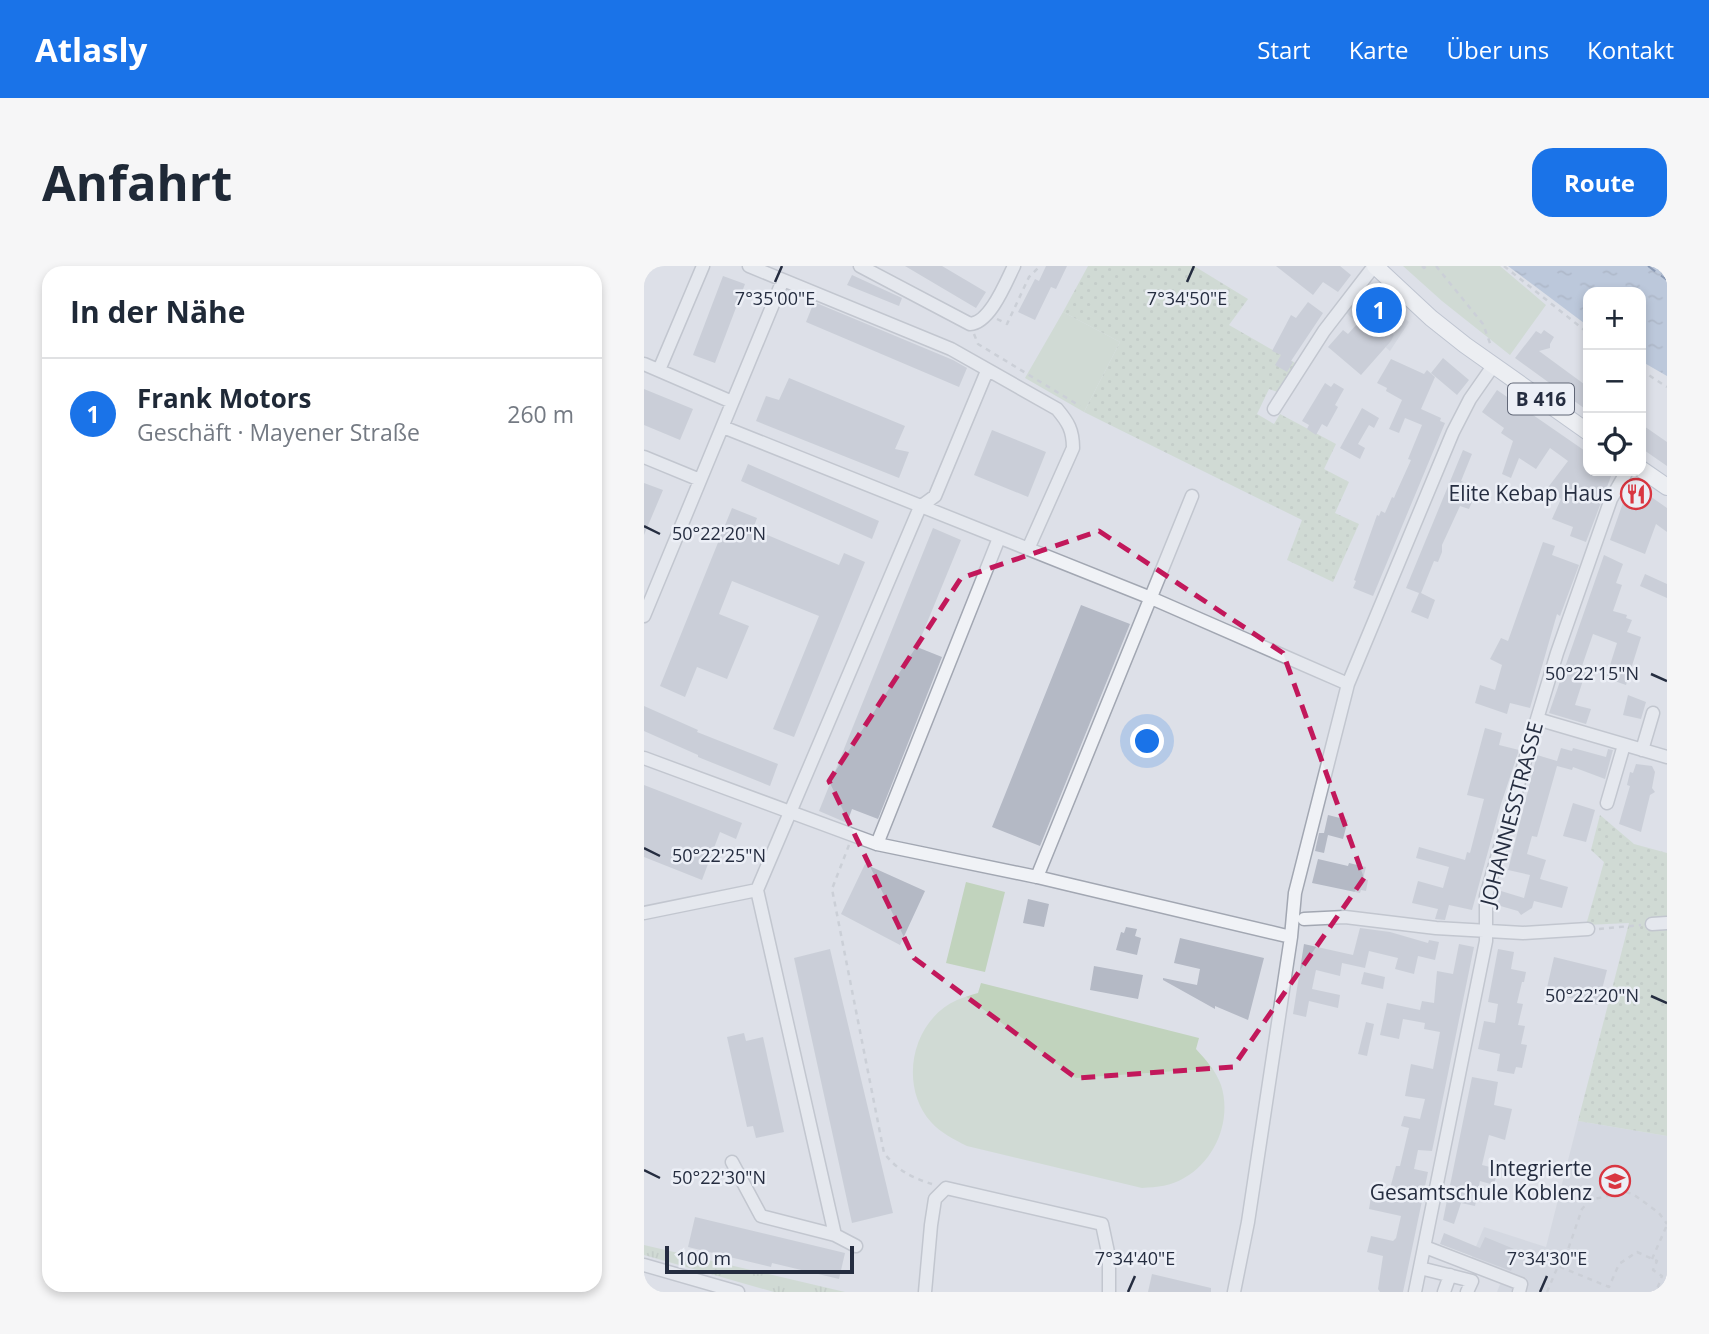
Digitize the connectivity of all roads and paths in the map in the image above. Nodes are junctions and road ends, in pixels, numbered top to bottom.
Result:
1 (703, 266) edge
2 (749, 266) edge
3 (860, 266) edge
4 (1014, 266) edge
5 (1040, 266) edge
6 (1374, 266) edge
7 (1436, 266) edge
8 (1504, 266) edge
9 (783, 280) junction
10 (988, 314) junction
11 (971, 324) junction
12 (1583, 329) edge
13 (1491, 346) dead end
14 (644, 363) edge
15 (1493, 366) junction
16 (659, 370) junction
17 (988, 371) junction
18 (1646, 373) edge
19 (1667, 387) edge
20 (732, 402) junction
21 (1080, 406) dead end
22 (1274, 409) dead end
23 (723, 427) junction
24 (1583, 429) edge
25 (644, 457) edge
26 (1646, 472) edge
27 (1624, 476) edge
28 (701, 480) junction
29 (1667, 487) edge
30 (1192, 496) dead end
31 (920, 507) junction
32 (999, 538) junction
33 (1028, 549) junction
34 (1151, 597) junction
35 (644, 616) edge
36 (1348, 684) junction
37 (1653, 713) dead end
38 (1537, 719) junction
39 (1624, 745) junction
40 (1642, 750) junction
41 (1667, 757) edge
42 (644, 758) edge
43 (1607, 803) dead end
44 (790, 813) junction
45 (852, 835) junction
46 (877, 844) junction
47 (1037, 877) junction
48 (757, 890) junction
49 (644, 913) edge
50 (1304, 919) dead end
51 (1667, 923) edge
52 (1652, 924) joint
53 (1588, 929) joint
54 (1485, 930) junction
55 (1291, 937) junction
56 (732, 1162) dead end
57 (946, 1188) junction
58 (1667, 1225) edge
59 (835, 1235) junction
60 (856, 1246) dead end
61 (1425, 1247) junction
62 (1652, 1259) junction
63 (644, 1265) edge
64 (1562, 1267) junction
65 (1420, 1268) junction
66 (1450, 1275) junction
67 (738, 1292) edge
68 (926, 1292) edge
69 (1109, 1292) edge
70 (1234, 1292) edge
71 (1415, 1292) edge
72 (1444, 1292) edge
73 (1467, 1292) edge
74 (1519, 1292) edge
75 (1547, 1292) edge
76 (1656, 1292) edge

1 - 16 street
2 - 9 street
3 - 11 street
4 - 10 street
5 - 10 path
6 - 15 main road, B 416
6 - 22 street
7 - 13 path
8 - 12 path
9 - 17 street
9 - 20 street
10 - 11 street
11 - 21 path
14 - 16 street
15 - 24 main road, B 416
15 - 36 street
16 - 20 street
17 - 31 street
17 - 33 street
18 - 19 path
20 - 23 street
23 - 28 street
23 - 31 street
25 - 28 street
26 - 29 main road
27 - 38 street, JOHANNESSTRASSE
28 - 35 street
30 - 34 street
31 - 32 street
31 - 44 street
32 - 33 street
32 - 46 street
33 - 34 street
34 - 36 street
34 - 47 street
36 - 55 street
37 - 40 street
38 - 39 street
38 - 54 street, JOHANNESSTRASSE
39 - 40 street
39 - 43 street
40 - 41 street
42 - 44 street
44 - 45 street
44 - 48 street
45 - 46 street
45 - 57 path
46 - 47 street
47 - 55 street
48 - 49 street
48 - 59 street
50 - 54 street
51 - 52 street
52 - 53 path
53 - 54 street
54 - 61 street, JOHANNESSTRASSE
55 - 70 street
56 - 59 street
57 - 68 street
57 - 69 street
58 - 62 path
58 - 64 path
59 - 60 street
61 - 65 street, JOHANNESSTRASSE
61 - 74 street
62 - 64 path
62 - 76 path
63 - 67 street
64 - 75 path
65 - 66 street
65 - 71 street, JOHANNESSTRASSE
66 - 72 street
66 - 73 street

